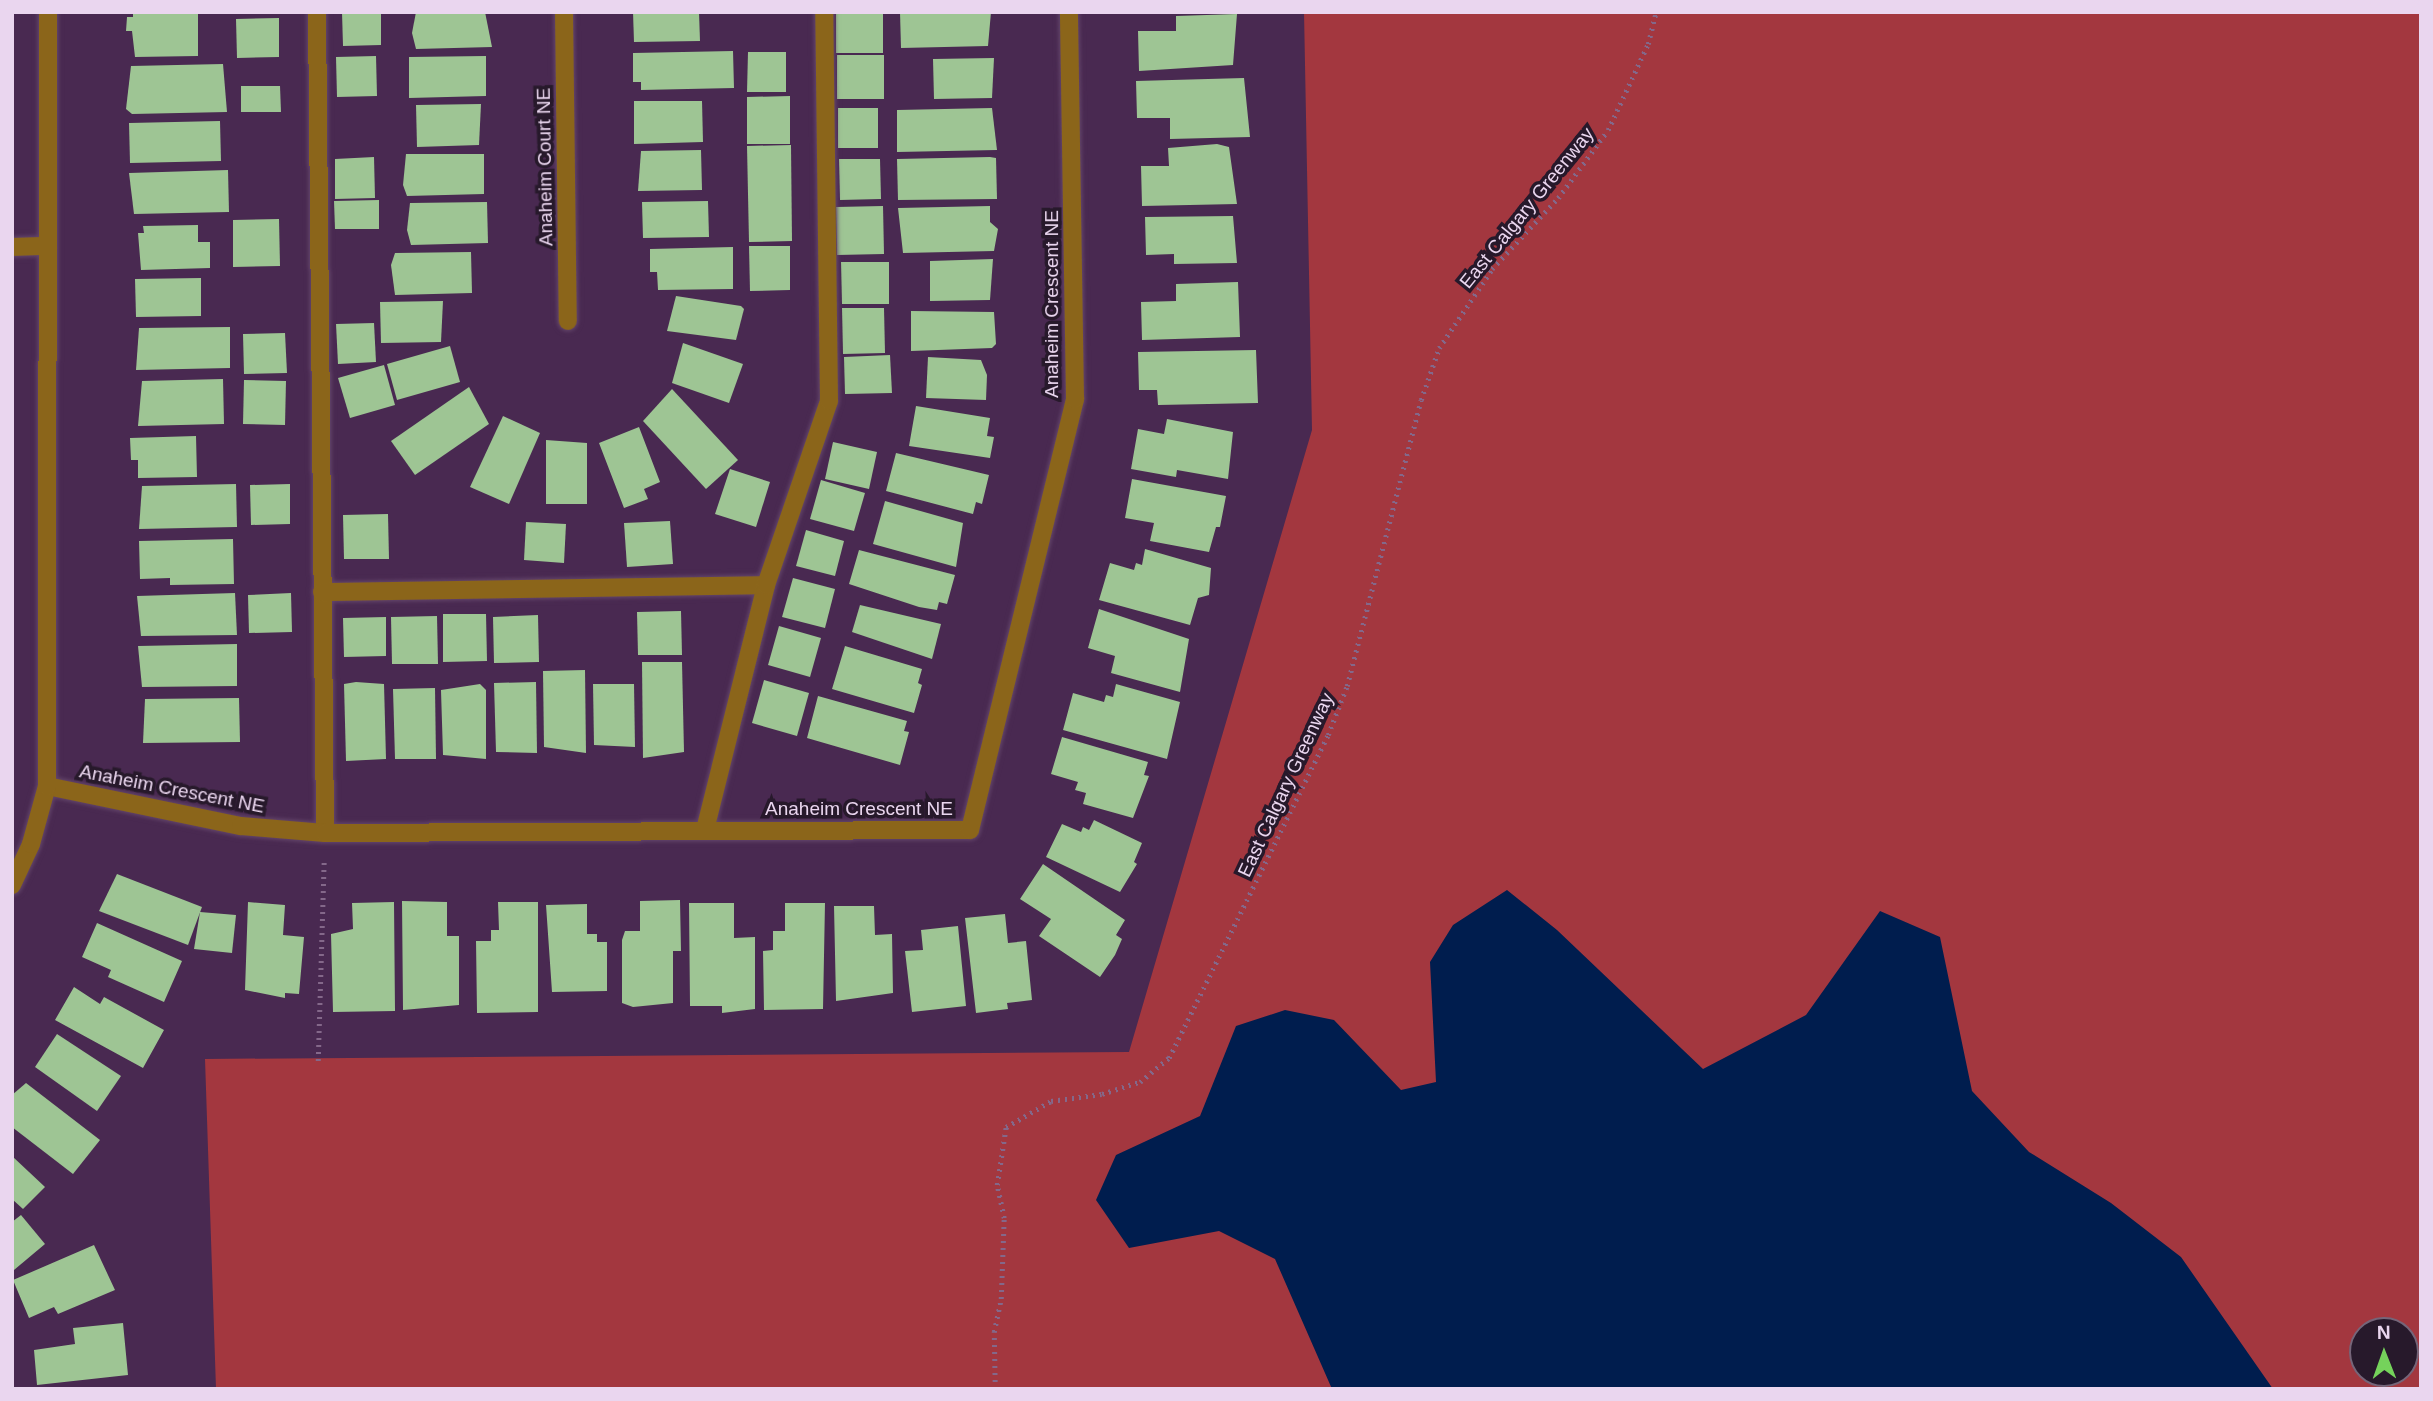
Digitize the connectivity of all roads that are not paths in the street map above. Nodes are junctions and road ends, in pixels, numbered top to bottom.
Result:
1 (48, 12) edge
2 (317, 12) edge
3 (564, 12) edge
4 (824, 12) edge
5 (1069, 12) edge
6 (48, 246) junction
7 (12, 247) edge
8 (568, 321) dead end
9 (766, 585) junction
10 (322, 592) junction
11 (47, 786) junction
12 (705, 830) junction
13 (325, 833) junction
14 (12, 885) edge

1 - 6 street
2 - 10 street
3 - 8 street, Anaheim Court NE
4 - 9 street
5 - 12 street, Anaheim Crescent NE
6 - 7 street
6 - 11 street
9 - 10 street
9 - 12 street
10 - 13 street
11 - 13 street, Anaheim Crescent NE
11 - 14 street
12 - 13 street, Anaheim Crescent NE

